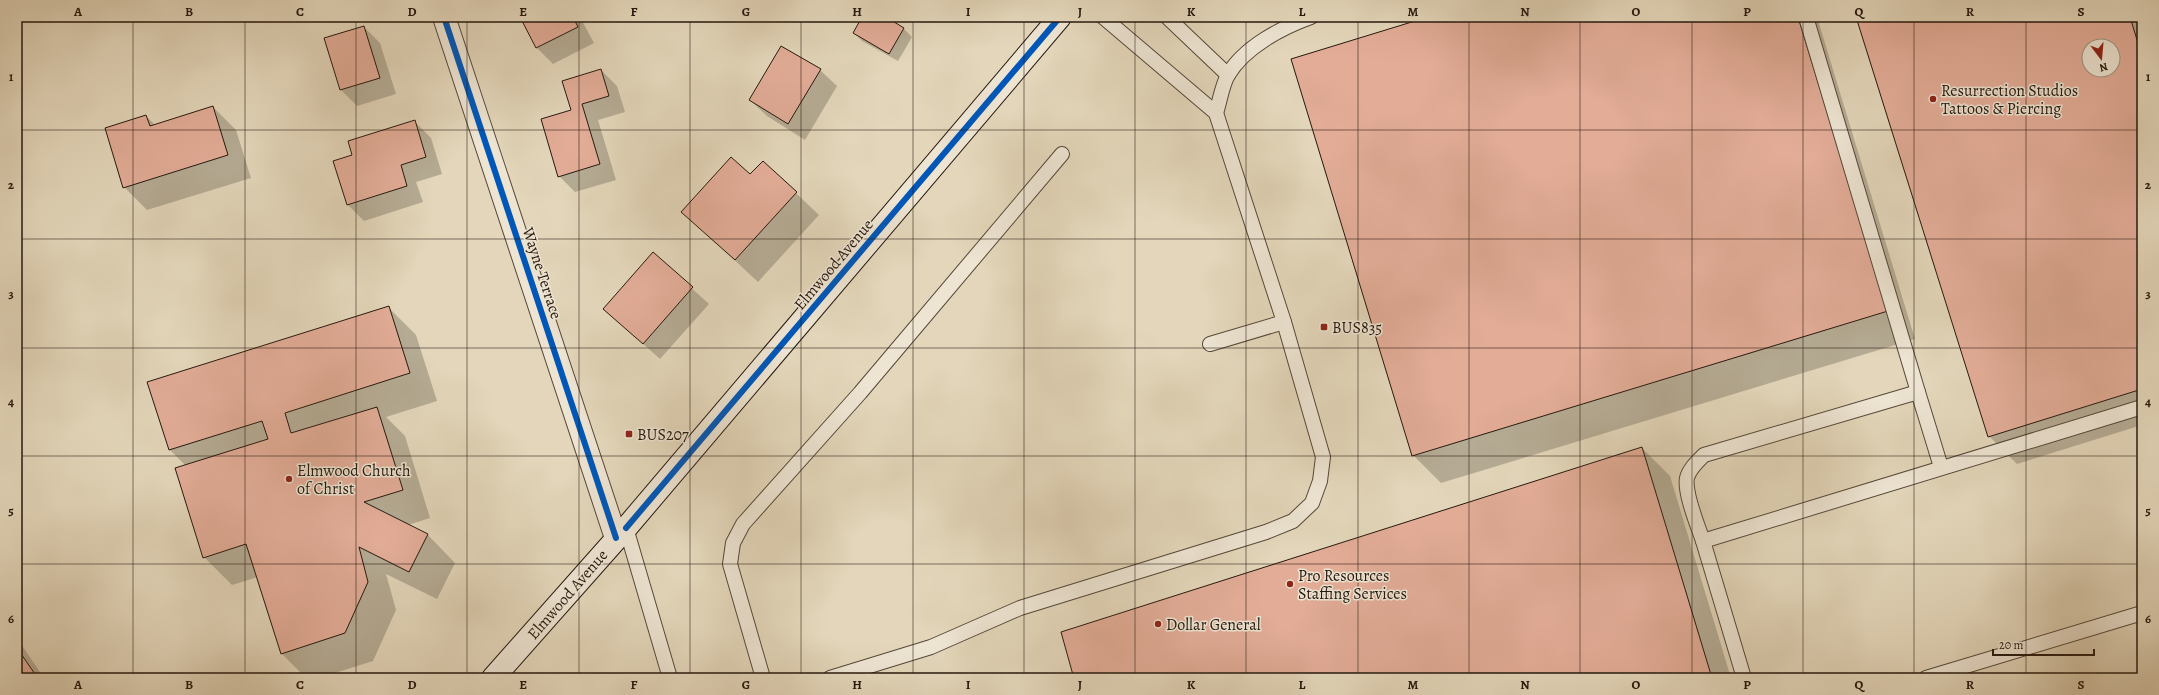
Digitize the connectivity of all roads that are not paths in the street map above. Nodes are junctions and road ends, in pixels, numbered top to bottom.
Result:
1 (444, 17) edge
2 (1060, 17) edge
3 (1103, 17) edge
4 (1167, 17) edge
5 (1311, 17) edge
6 (1806, 17) edge
7 (1291, 20) edge
8 (1228, 75) junction
9 (1216, 113) junction
10 (1062, 154) dead end
11 (1284, 322) junction
12 (1210, 344) dead end
13 (1918, 392) junction
14 (2142, 407) edge
15 (1941, 467) junction
16 (621, 533) junction
17 (1703, 541) junction
18 (2142, 613) edge
19 (493, 678) edge
20 (670, 678) edge
21 (764, 678) edge
22 (830, 678) edge
23 (1744, 678) edge
24 (1926, 678) edge

1 - 16 main road, Wayne Terrace
2 - 16 main road, Elmwood Avenue
3 - 9 lane
4 - 8 lane
5 - 7 lane
6 - 13 lane
7 - 8 lane
8 - 9 lane
9 - 11 lane
10 - 21 lane
11 - 12 lane
11 - 22 lane
13 - 15 lane
13 - 17 lane
14 - 15 lane
15 - 17 lane
16 - 19 main road, Elmwood Avenue
16 - 20 lane
17 - 23 lane
18 - 24 lane

